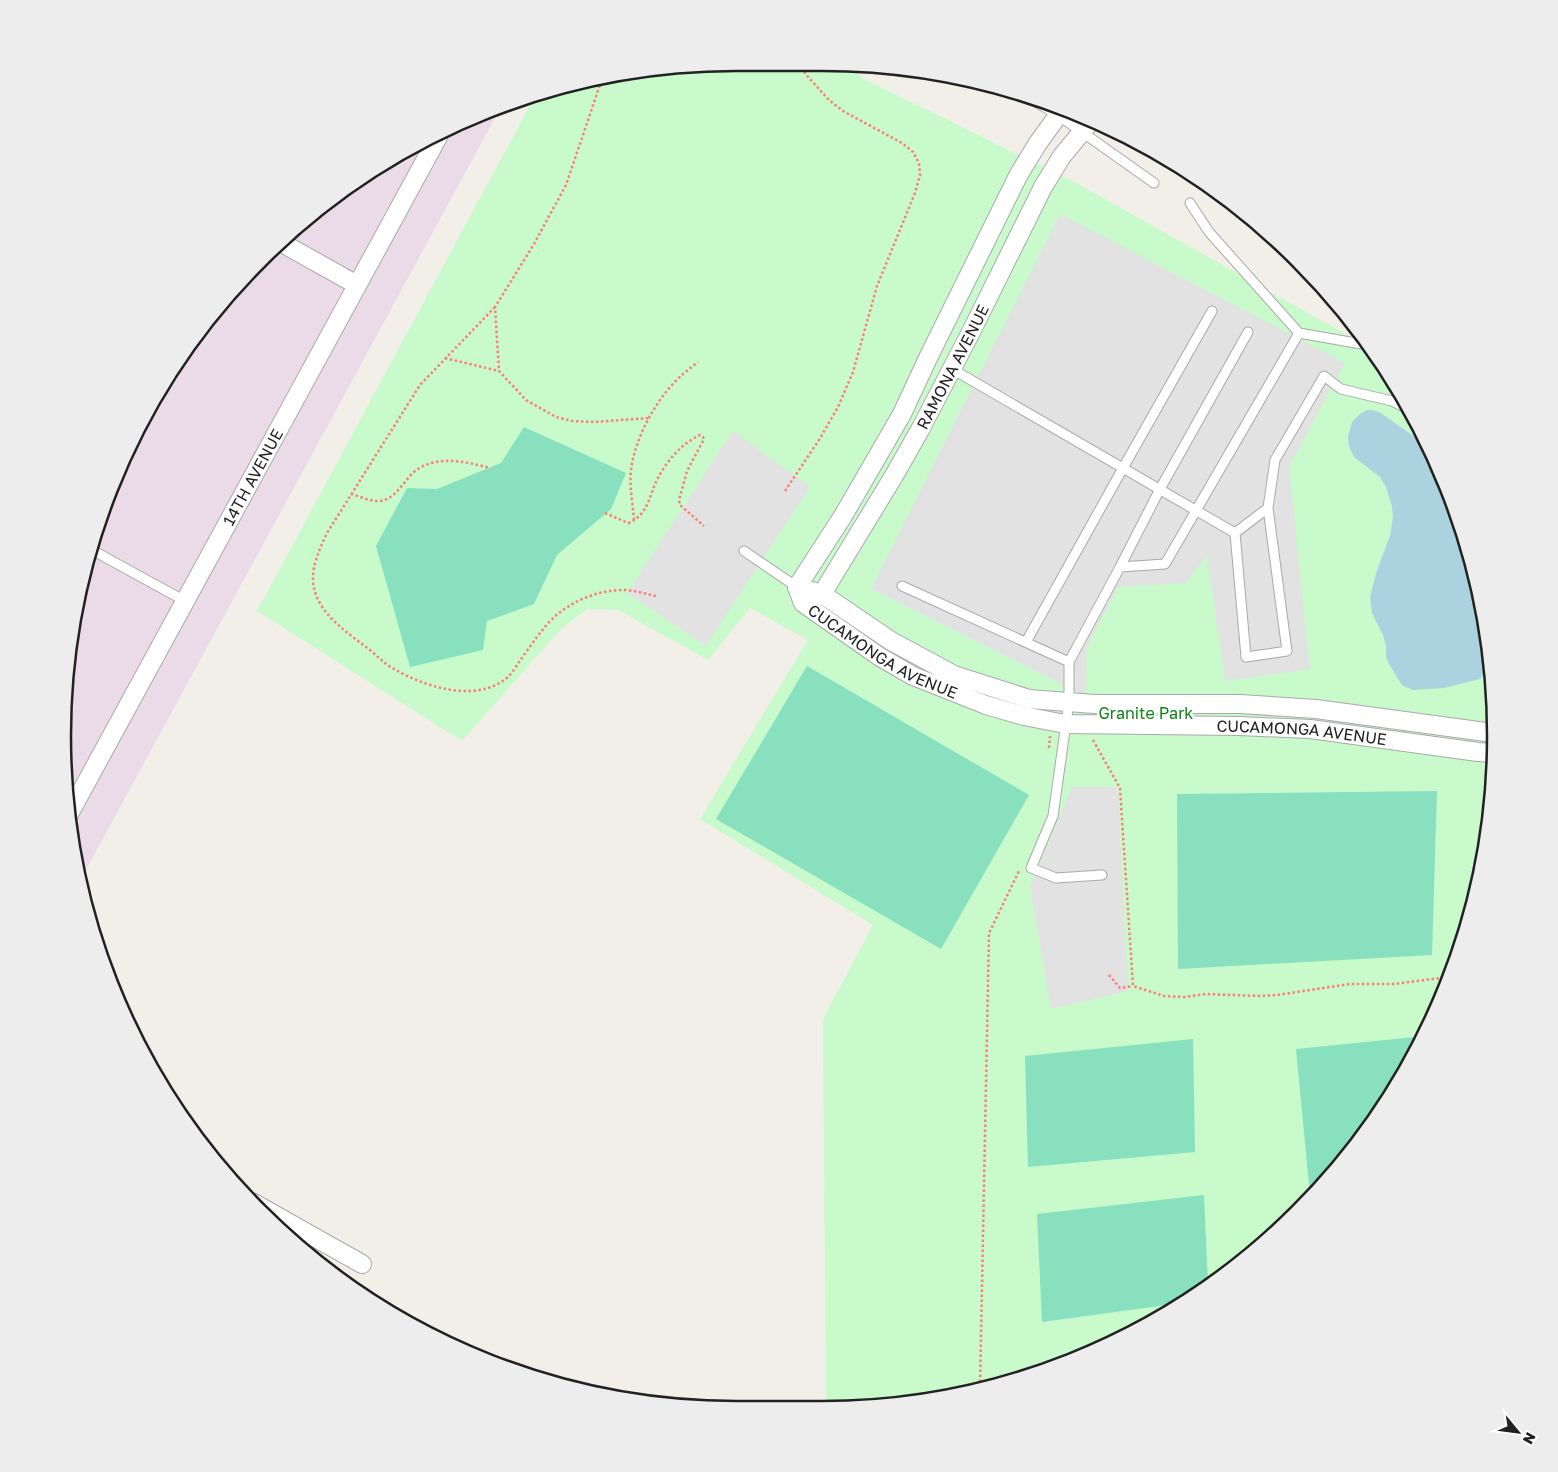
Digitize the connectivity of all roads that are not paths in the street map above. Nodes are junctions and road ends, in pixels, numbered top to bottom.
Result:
1 (1058, 115) edge
2 (1086, 126) edge
3 (1087, 127) edge
4 (434, 144) edge
5 (1154, 183) dead end
6 (1190, 203) dead end
7 (287, 246) edge
8 (357, 285) junction
9 (1212, 312) dead end
10 (1248, 332) dead end
11 (1299, 333) junction
12 (1358, 343) edge
13 (952, 369) junction
14 (1398, 404) edge
15 (1123, 468) junction
16 (1160, 489) junction
17 (1268, 508) junction
18 (1197, 511) junction
19 (1235, 533) junction
20 (744, 551) dead end
21 (97, 553) edge
22 (1120, 567) junction
23 (902, 586) dead end
24 (822, 594) junction
25 (800, 595) junction
26 (185, 601) junction
27 (1026, 642) junction
28 (1069, 662) junction
29 (1069, 702) junction
30 (1065, 724) junction
31 (1487, 732) edge
32 (1486, 753) edge
33 (75, 803) edge
34 (1102, 875) dead end
35 (276, 1216) edge
36 (362, 1264) dead end

1 - 25 street, RAMONA AVENUE
2 - 13 street, RAMONA AVENUE
3 - 5 lane
4 - 8 street, 14TH AVENUE
6 - 11 lane
7 - 8 street
8 - 26 street, 14TH AVENUE
9 - 15 lane
10 - 16 lane
11 - 12 lane
11 - 18 lane
13 - 15 lane
13 - 24 street, RAMONA AVENUE
14 - 17 lane
15 - 16 lane
15 - 27 lane
16 - 18 lane
16 - 22 lane
17 - 19 lane
17 - 19 lane
18 - 19 lane
18 - 22 lane
20 - 25 lane
21 - 26 lane
22 - 28 lane
23 - 27 lane
24 - 25 street, CUCAMONGA AVENUE
24 - 29 street, CUCAMONGA AVENUE
25 - 30 street, CUCAMONGA AVENUE
26 - 33 street, 14TH AVENUE
27 - 28 lane
28 - 29 lane
29 - 30 lane
29 - 31 street, CUCAMONGA AVENUE
30 - 32 street, CUCAMONGA AVENUE
30 - 34 lane
35 - 36 street

